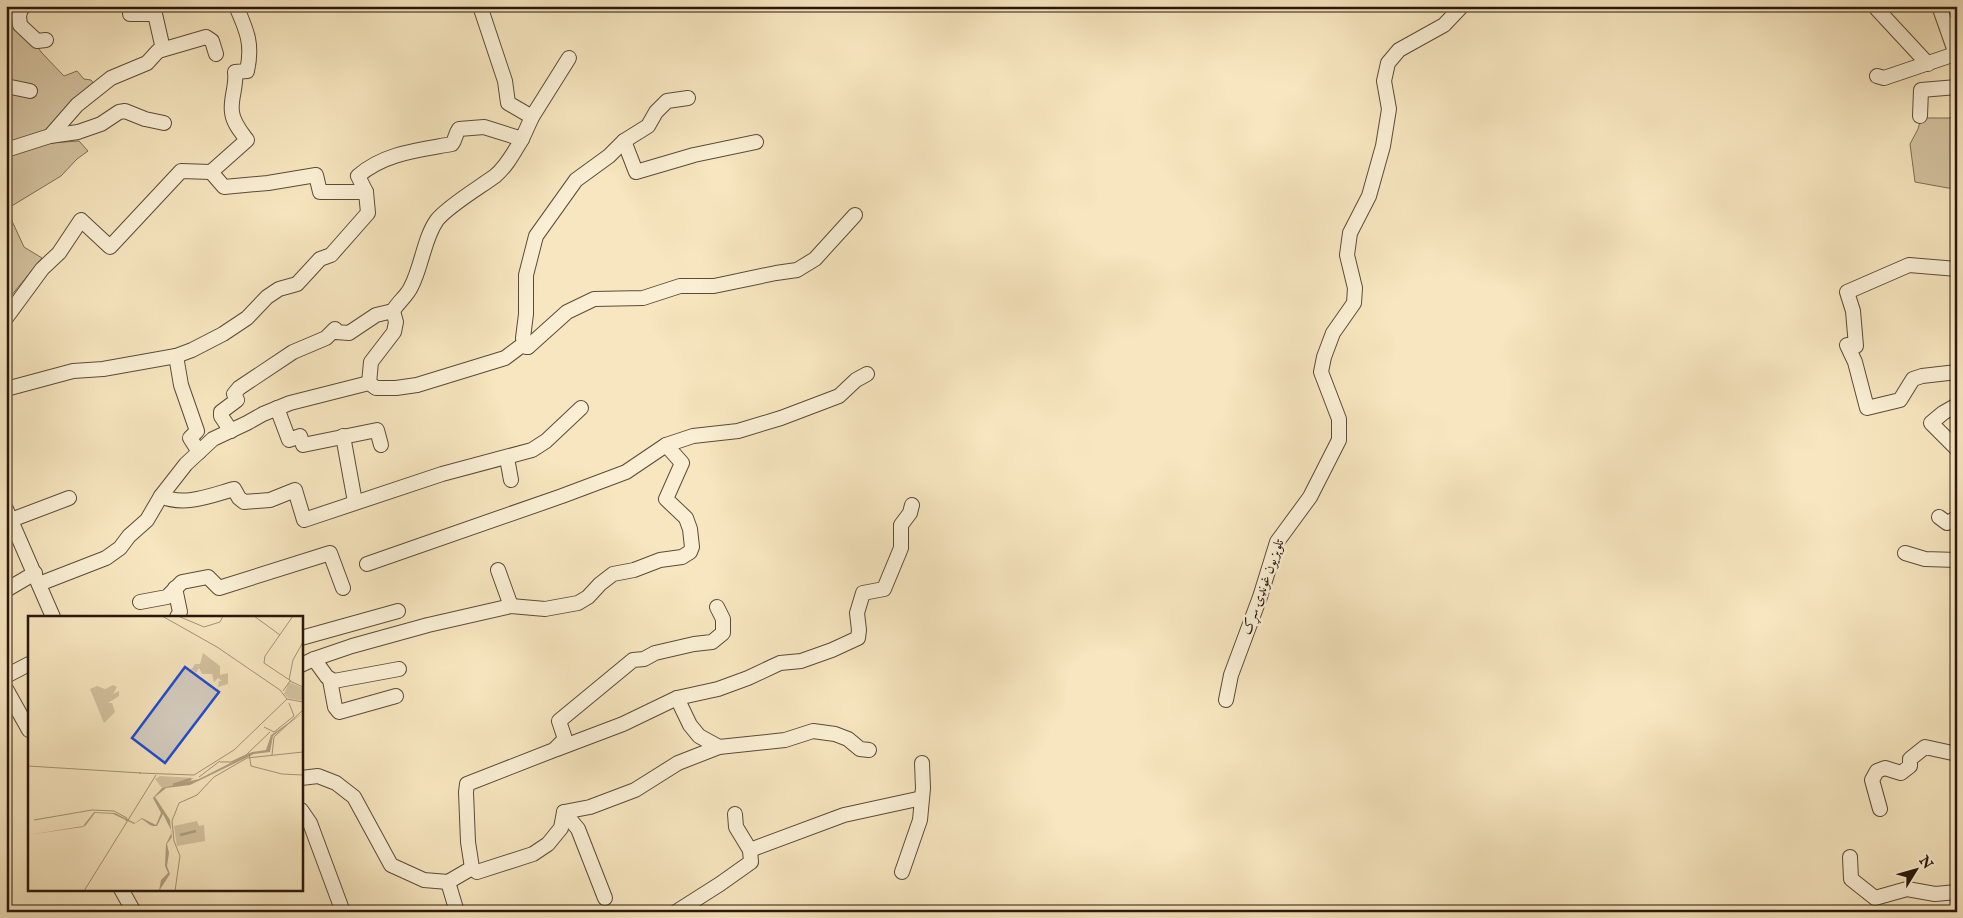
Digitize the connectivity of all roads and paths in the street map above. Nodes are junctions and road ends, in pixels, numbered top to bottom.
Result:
1 (25, 6) edge
2 (236, 6) edge
3 (480, 6) edge
4 (1462, 6) edge
5 (1939, 6) edge
6 (1876, 8) dead end
7 (130, 14) dead end
8 (13, 26) edge
9 (46, 40) dead end
10 (163, 49) junction
11 (216, 54) dead end
12 (1956, 56) edge
13 (569, 58) dead end
14 (1928, 64) junction
15 (1877, 76) dead end
16 (6, 86) edge
17 (1957, 87) edge
18 (30, 91) dead end
19 (688, 98) dead end
20 (1920, 116) dead end
21 (532, 117) junction
22 (164, 123) dead end
23 (50, 136) junction
24 (522, 139) junction
25 (624, 141) junction
26 (756, 142) dead end
27 (6, 150) edge
28 (211, 172) junction
29 (366, 192) junction
30 (855, 215) dead end
31 (1957, 269) edge
32 (393, 311) junction
33 (6, 318) edge
34 (528, 347) junction
35 (176, 356) junction
36 (1957, 372) edge
37 (867, 374) dead end
38 (369, 383) junction
39 (6, 389) edge
40 (1957, 405) edge
41 (277, 408) junction
42 (582, 408) dead end
43 (231, 431) junction
44 (343, 436) junction
45 (381, 445) dead end
46 (666, 446) junction
47 (1957, 449) edge
48 (199, 452) junction
49 (507, 458) junction
50 (511, 480) dead end
51 (161, 496) junction
52 (69, 498) dead end
53 (355, 502) junction
54 (912, 505) dead end
55 (9, 514) edge
56 (1939, 517) dead end
57 (1957, 518) edge
58 (1905, 553) dead end
59 (1957, 560) edge
60 (367, 564) dead end
61 (498, 570) dead end
62 (37, 579) junction
63 (175, 588) junction
64 (343, 588) dead end
65 (6, 590) edge
66 (140, 602) dead end
67 (511, 606) junction
68 (717, 608) dead end
69 (398, 611) dead end
70 (53, 616) edge
71 (178, 616) edge
72 (302, 638) edge
73 (314, 658) junction
74 (302, 664) edge
75 (28, 665) edge
76 (399, 669) dead end
77 (6, 676) edge
78 (330, 680) junction
79 (6, 690) edge
80 (396, 696) dead end
81 (677, 698) junction
82 (1226, 700) dead end
83 (28, 728) edge
84 (719, 747) junction
85 (554, 750) junction
86 (869, 750) dead end
87 (1957, 754) edge
88 (922, 763) dead end
89 (302, 778) edge
90 (922, 798) junction
91 (1880, 809) dead end
92 (302, 811) edge
93 (564, 812) junction
94 (735, 814) dead end
95 (750, 850) junction
96 (1850, 857) dead end
97 (472, 868) junction
98 (902, 872) dead end
99 (448, 882) junction
100 (122, 890) edge
101 (1957, 892) edge
102 (605, 898) dead end
103 (134, 912) edge
104 (343, 912) edge
105 (457, 912) edge
106 (676, 912) edge

1 - 8 street
2 - 28 street
3 - 21 street
4 - 82 street, تلوېزيون غونډۍ سړک
5 - 12 street
6 - 14 street
7 - 10 street
8 - 9 street
10 - 11 street
10 - 23 street
12 - 14 street
13 - 21 street
14 - 15 street
16 - 18 street
17 - 20 street
19 - 25 street
21 - 24 street
22 - 23 street
23 - 27 street
24 - 29 street
24 - 32 street
25 - 26 street
25 - 34 street
28 - 29 street
28 - 33 street
29 - 35 street
30 - 34 street
31 - 36 street
32 - 38 street
32 - 43 street
34 - 38 street
35 - 39 street
35 - 48 street
37 - 46 street
38 - 41 street
40 - 47 street
41 - 43 street
41 - 44 street
42 - 49 street
43 - 48 street
44 - 45 street
44 - 53 street
46 - 60 street
46 - 67 street
48 - 51 street
49 - 50 street
49 - 53 street
51 - 53 street
51 - 62 street
52 - 55 street
54 - 81 street
55 - 62 street
56 - 57 street
58 - 59 street
61 - 67 street
62 - 65 street
62 - 70 street
63 - 64 street
63 - 66 street
63 - 71 street
67 - 73 street
68 - 85 street
69 - 72 street
73 - 74 street
73 - 78 street
75 - 77 street
76 - 78 street
78 - 80 street
79 - 83 street
81 - 84 street
81 - 85 street
84 - 86 street
84 - 93 street
85 - 97 street
87 - 91 street
88 - 90 street
89 - 99 street
90 - 95 street
90 - 98 street
92 - 104 street
93 - 97 street
93 - 102 street
94 - 95 street
95 - 106 street
96 - 101 street
97 - 99 street
99 - 105 street
100 - 103 street

